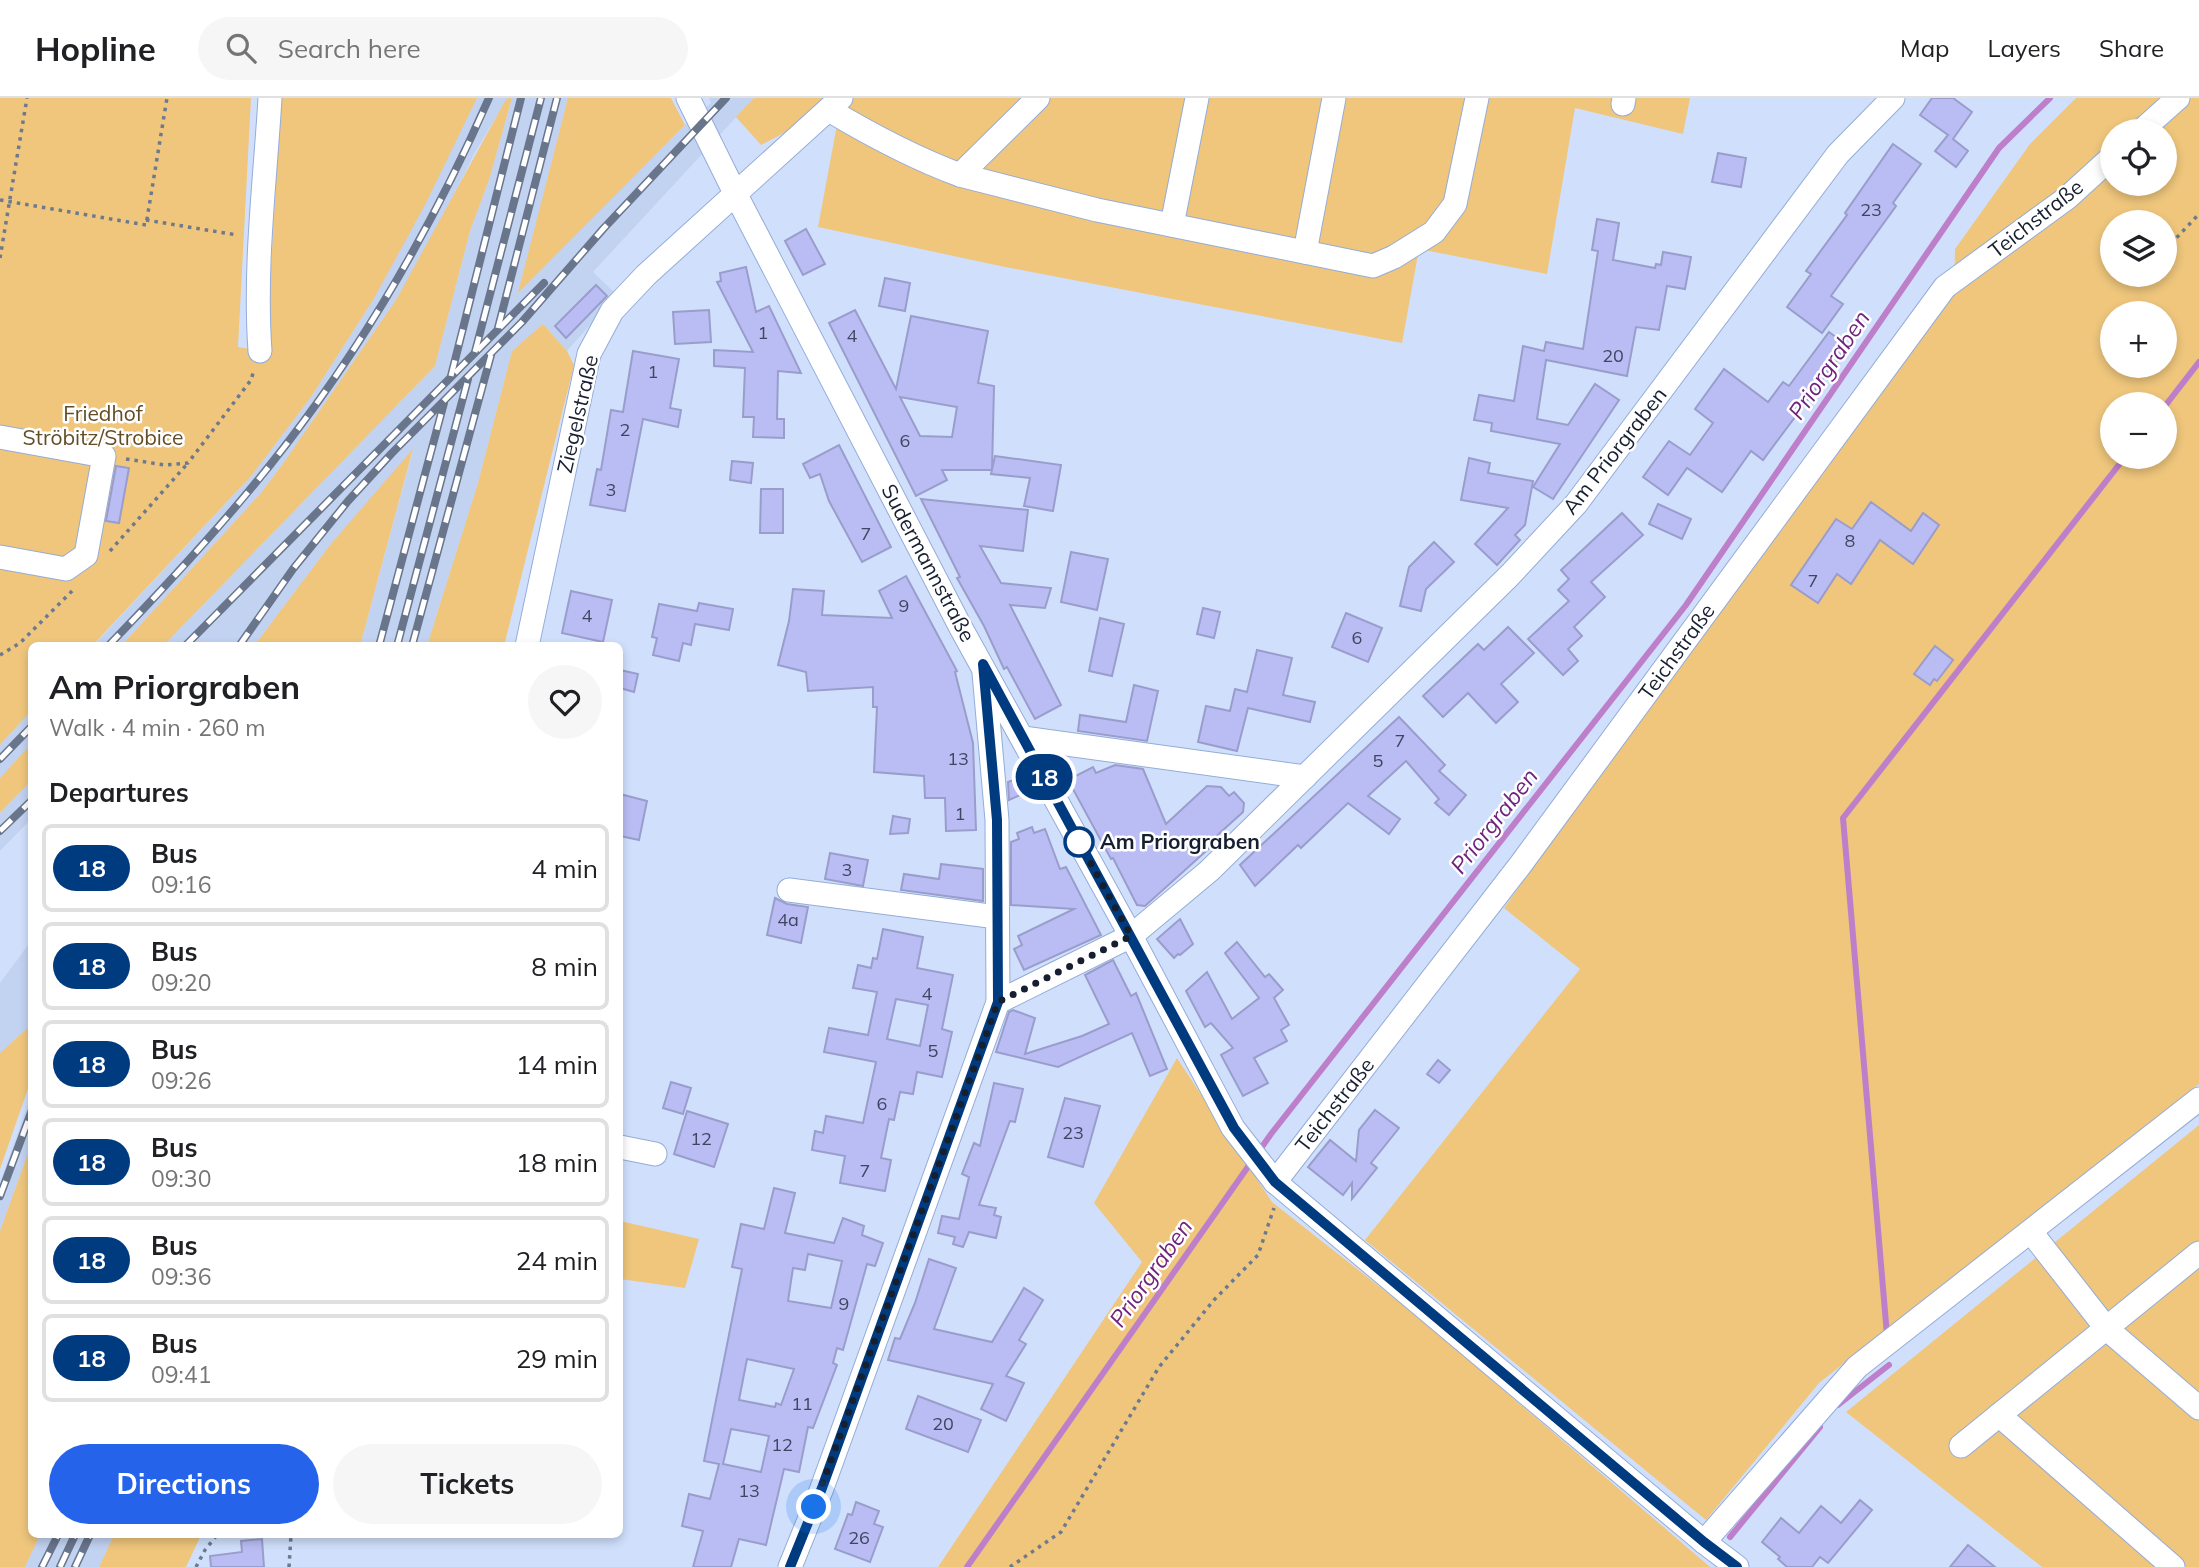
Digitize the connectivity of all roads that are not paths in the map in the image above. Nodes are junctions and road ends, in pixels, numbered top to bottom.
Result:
1 (270, 98) edge
2 (688, 98) edge
3 (1038, 98) edge
4 (1197, 98) edge
5 (1334, 98) edge
6 (1477, 98) edge
7 (1893, 98) edge
8 (2178, 98) edge
9 (835, 104) edge
10 (2154, 119) edge
11 (2100, 168) edge
12 (960, 175) junction
13 (735, 193) junction
14 (1172, 225) junction
15 (1305, 252) junction
16 (260, 351) road end
17 (0, 437) edge
18 (0, 557) edge
19 (528, 642) edge
20 (983, 664) junction
21 (1023, 738) junction
22 (1305, 776) junction
23 (789, 890) dead end
24 (998, 917) junction
25 (1131, 936) junction
26 (998, 1002) junction
27 (2199, 1099) edge
28 (623, 1148) edge
29 (655, 1154) dead end
30 (1278, 1185) junction
31 (2031, 1232) junction
32 (2199, 1253) edge
33 (2107, 1329) junction
34 (2199, 1408) edge
35 (1999, 1415) junction
36 (1961, 1446) dead end
37 (1704, 1542) junction
38 (790, 1567) edge
39 (1737, 1567) edge
40 (2173, 1567) edge

1 - 16 street
2 - 13 street, Sudermannstraße
3 - 12 street
4 - 14 street
5 - 15 street
6 - 15 street
7 - 22 street, Am Priorgraben
8 - 10 street
9 - 12 street
9 - 13 street, Ziegelstraße
11 - 30 street, Teichstraße
12 - 14 street
13 - 19 street, Ziegelstraße
13 - 20 street, Sudermannstraße
14 - 15 street
17 - 18 street
20 - 21 street, Sudermannstraße
20 - 24 street
21 - 22 street
21 - 25 street, Sudermannstraße
22 - 25 street, Am Priorgraben
23 - 24 street
24 - 26 street
25 - 26 street, Am Priorgraben
25 - 30 street, Sudermannstraße
26 - 38 street
27 - 31 street
28 - 29 street
30 - 37 street, Sudermannstraße
31 - 33 street
31 - 37 street
32 - 33 street
33 - 34 street
33 - 35 street
35 - 36 street
35 - 40 street
37 - 39 street, Sudermannstraße

